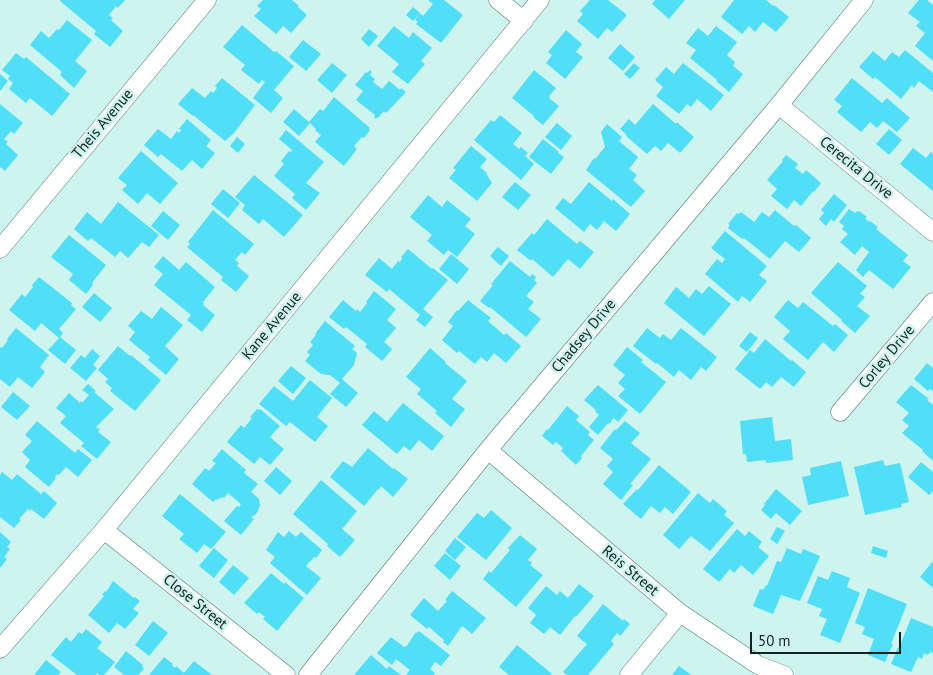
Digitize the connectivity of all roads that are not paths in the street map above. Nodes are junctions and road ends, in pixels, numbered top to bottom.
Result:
1 (206, 0) edge
2 (498, 0) edge
3 (540, 0) edge
4 (864, 0) edge
5 (524, 21) junction
6 (779, 105) junction
7 (933, 232) edge
8 (0, 249) edge
9 (933, 302) edge
10 (840, 412) dead end
11 (488, 450) junction
12 (104, 530) junction
13 (680, 613) junction
14 (0, 650) edge
15 (286, 675) edge
16 (308, 675) edge
17 (629, 675) edge
18 (784, 675) edge

1 - 8 street, Theis Avenue
2 - 5 street
3 - 5 street, Kane Avenue
4 - 6 street, Chadsey Drive
5 - 12 street, Kane Avenue
6 - 7 street, Cerecita Drive
6 - 11 street, Chadsey Drive
9 - 10 street, Corley Drive
11 - 13 street, Reis Street
11 - 16 street, Chadsey Drive
12 - 14 street, Kane Avenue
12 - 15 street, Close Street
13 - 17 street
13 - 18 street, Reis Street

